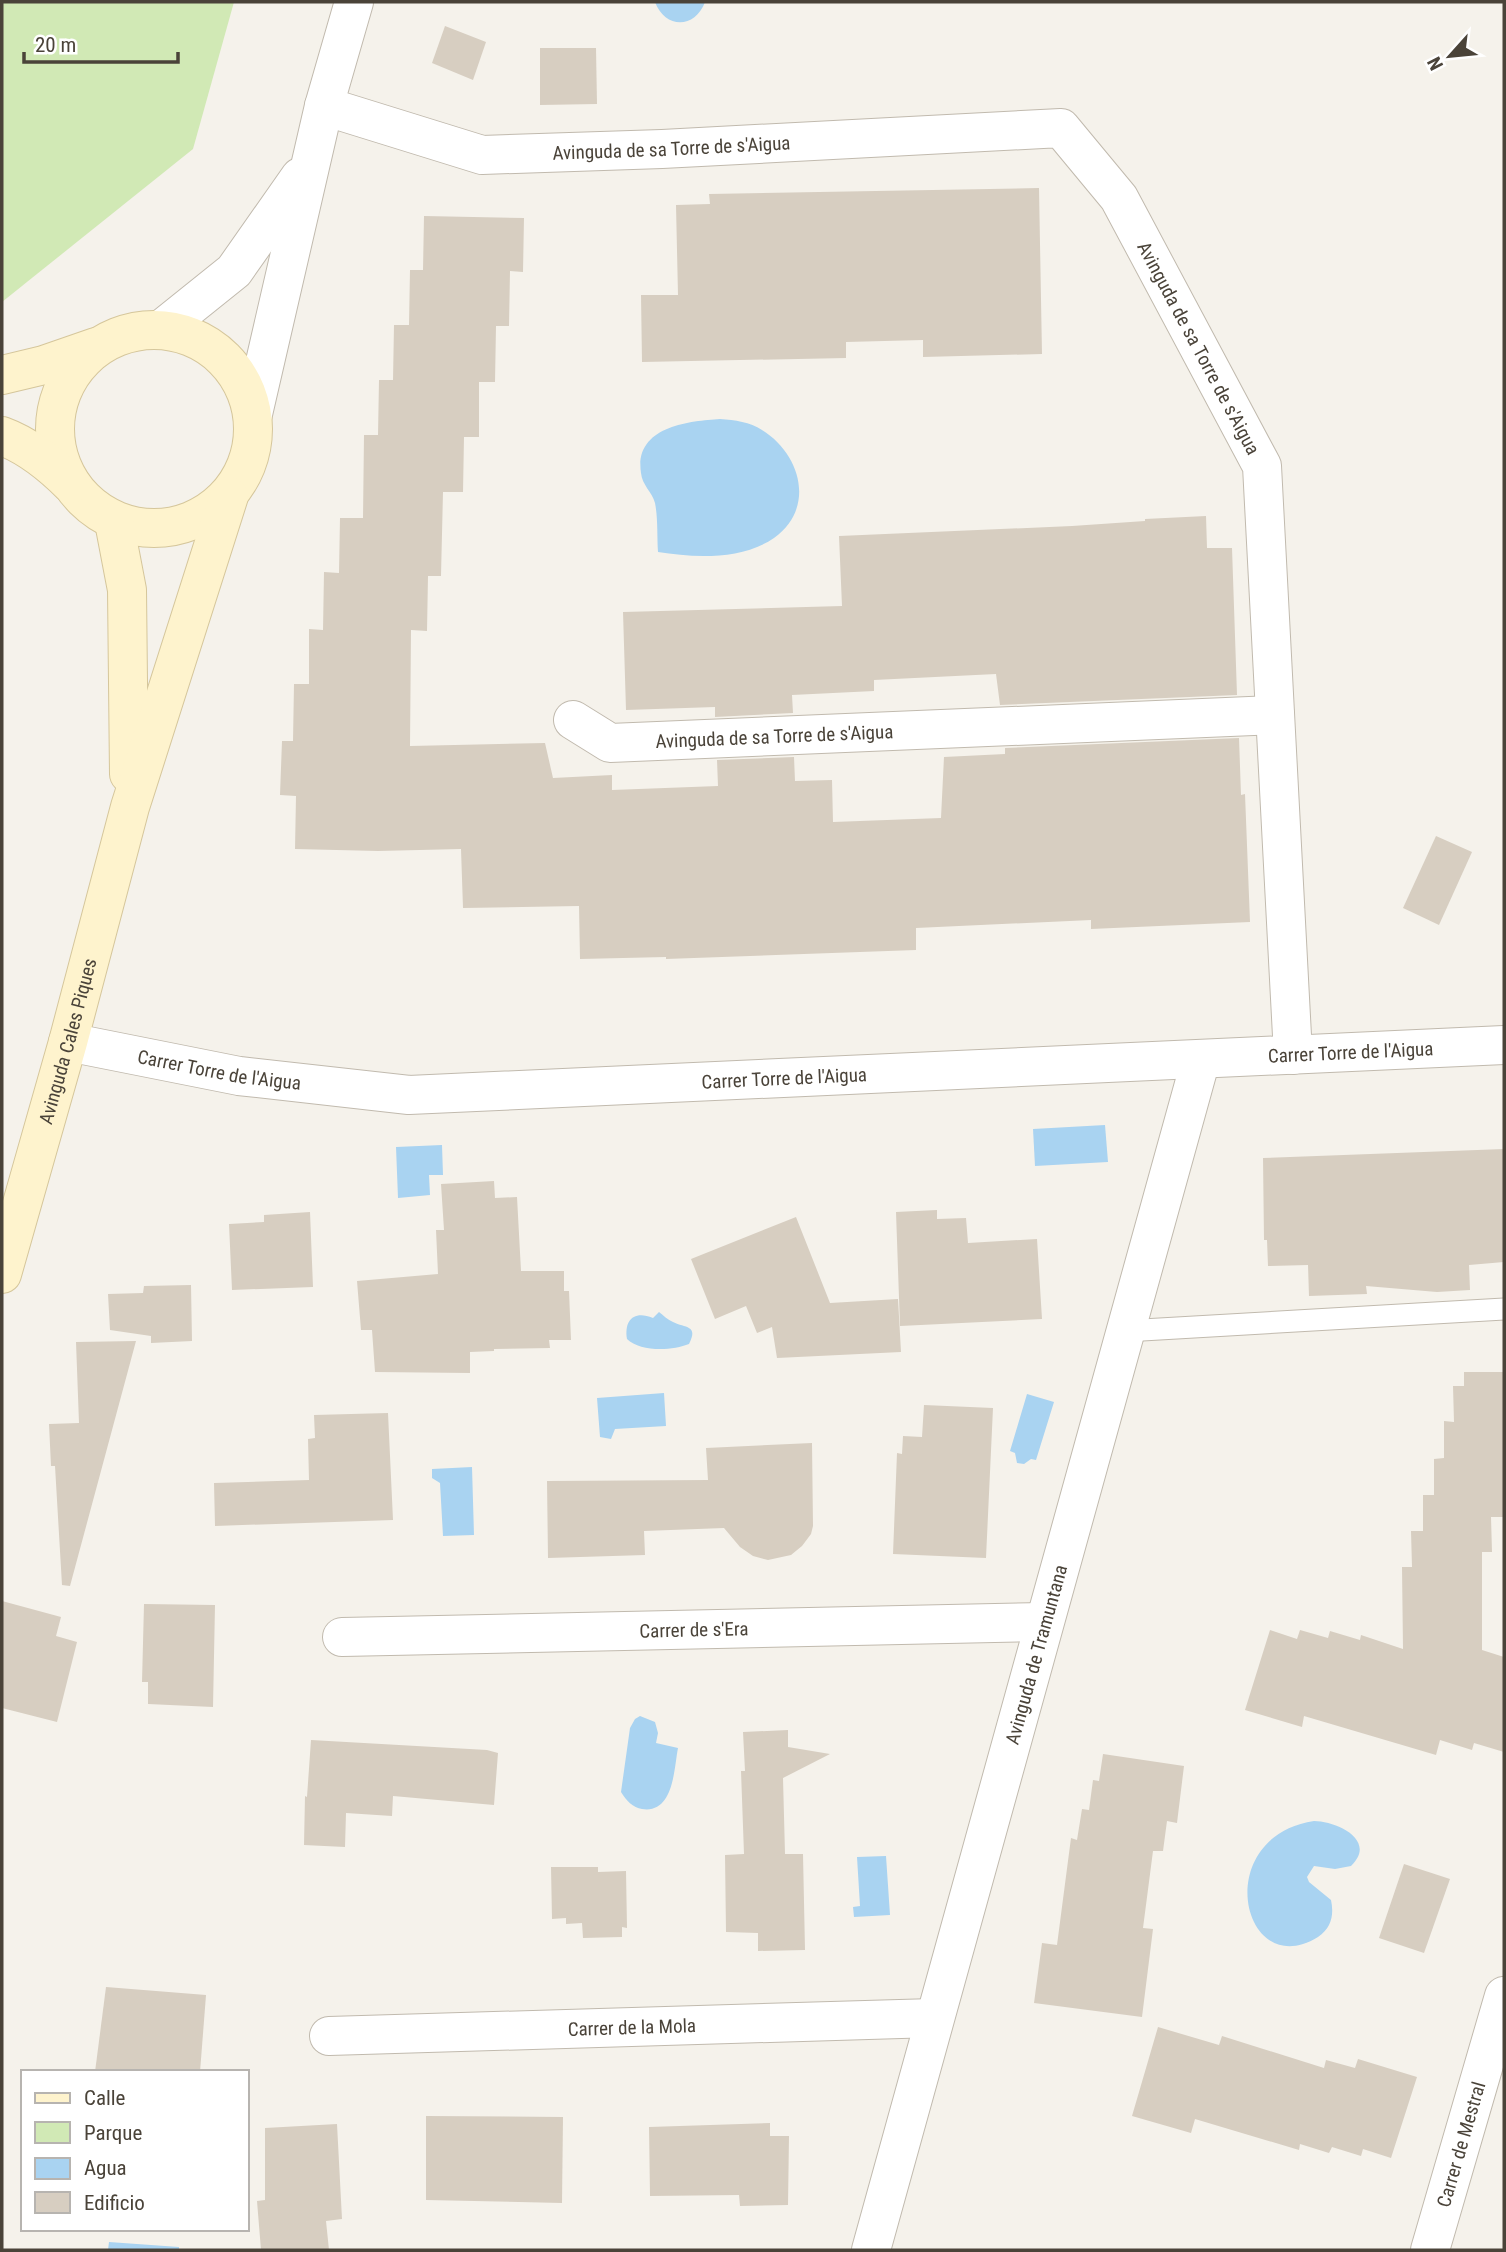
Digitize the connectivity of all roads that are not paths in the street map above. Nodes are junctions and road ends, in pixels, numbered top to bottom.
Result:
1 (354, 2) edge
2 (324, 106) junction
3 (311, 161) junction
4 (163, 328) junction
5 (98, 346) junction
6 (2, 375) edge
7 (253, 414) junction
8 (2, 436) edge
9 (74, 488) junction
10 (229, 496) junction
11 (114, 522) junction
12 (1275, 715) junction
13 (573, 720) dead end
14 (130, 807) junction
15 (68, 1042) junction
16 (1504, 1045) edge
17 (1293, 1055) junction
18 (1201, 1059) junction
19 (2, 1274) edge
20 (1504, 1310) edge
21 (1125, 1331) junction
22 (1044, 1622) junction
23 (342, 1637) dead end
24 (1504, 1996) edge
25 (934, 2018) junction
26 (329, 2036) dead end
27 (870, 2250) edge
28 (1430, 2250) edge

1 - 2 street
2 - 3 street
2 - 12 street, Avinguda de sa Torre de s'Aigua
3 - 4 street
3 - 7 street
4 - 5 street
4 - 7 street
5 - 6 street
5 - 9 street
7 - 10 street
8 - 9 street
9 - 11 street
10 - 11 street
10 - 14 street, Avinguda Cales Piques
11 - 14 street, Avinguda Cales Piques
12 - 13 street, Avinguda de sa Torre de s'Aigua
12 - 17 street
14 - 15 street, Avinguda Cales Piques
15 - 18 street, Carrer Torre de l'Aigua
15 - 19 street, Avinguda Cales Piques
16 - 17 street, Carrer Torre de l'Aigua
17 - 18 street, Carrer Torre de l'Aigua
18 - 21 street, Avinguda de Tramuntana
20 - 21 lane
21 - 22 street, Avinguda de Tramuntana
22 - 23 street, Carrer de s'Era
22 - 25 street, Avinguda de Tramuntana
24 - 28 street, Carrer de Mestral
25 - 26 street, Carrer de la Mola
25 - 27 street, Avinguda de Tramuntana

